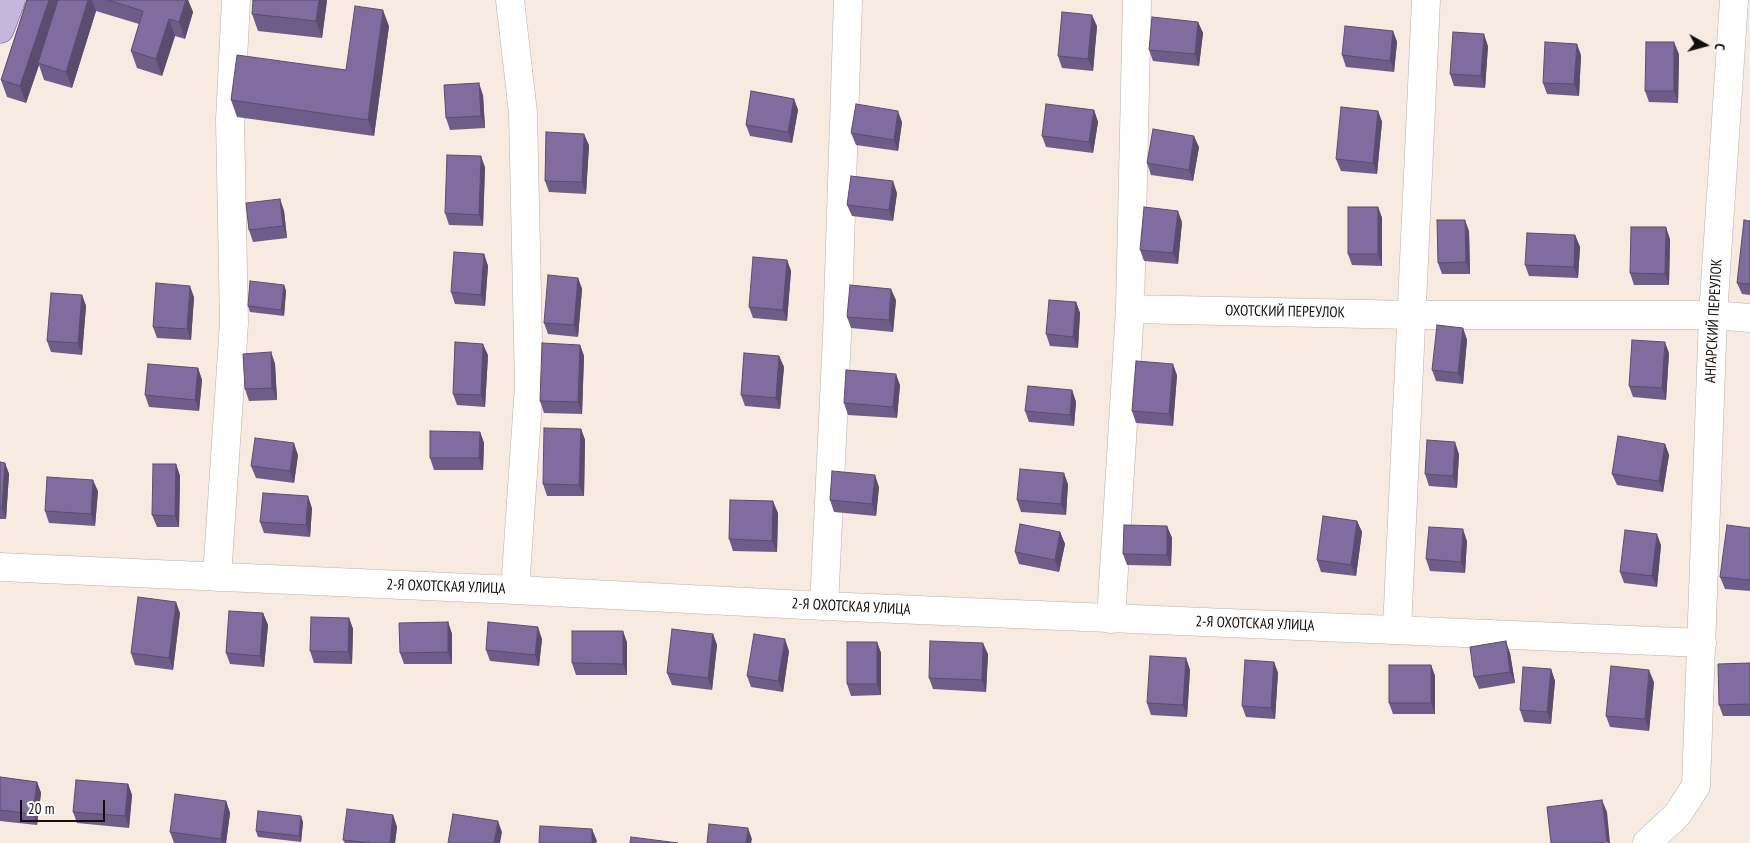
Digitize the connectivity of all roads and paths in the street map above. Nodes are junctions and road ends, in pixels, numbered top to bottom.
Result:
1 (11, 0) edge
2 (236, 0) edge
3 (510, 0) edge
4 (848, 0) edge
5 (1137, 0) edge
6 (1426, 0) edge
7 (1734, 0) edge
8 (0, 29) edge
9 (1130, 309) junction
10 (1412, 315) junction
11 (1713, 316) junction
12 (1750, 318) edge
13 (0, 567) edge
14 (217, 577) junction
15 (515, 590) junction
16 (824, 606) junction
17 (1111, 619) junction
18 (1397, 629) junction
19 (1702, 643) junction
20 (1647, 843) edge

1 - 8 main road
2 - 14 street
3 - 15 street
4 - 16 street
5 - 9 street
6 - 10 street
7 - 11 street, АНГАРСКИЙ ПЕРЕУЛОК
9 - 10 street, ОХОТСКИЙ ПЕРЕУЛОК
9 - 17 street
10 - 11 street, ОХОТСКИЙ ПЕРЕУЛОК
10 - 18 street
11 - 12 street, ОХОТСКИЙ ПЕРЕУЛОК
11 - 19 street, АНГАРСКИЙ ПЕРЕУЛОК
13 - 14 street, 2-Я ОХОТСКАЯ УЛИЦА
14 - 15 street, 2-Я ОХОТСКАЯ УЛИЦА
15 - 16 street, 2-Я ОХОТСКАЯ УЛИЦА
16 - 17 street, 2-Я ОХОТСКАЯ УЛИЦА
17 - 18 street, 2-Я ОХОТСКАЯ УЛИЦА
18 - 19 street, 2-Я ОХОТСКАЯ УЛИЦА
19 - 20 street, АНГАРСКИЙ ПЕРЕУЛОК

